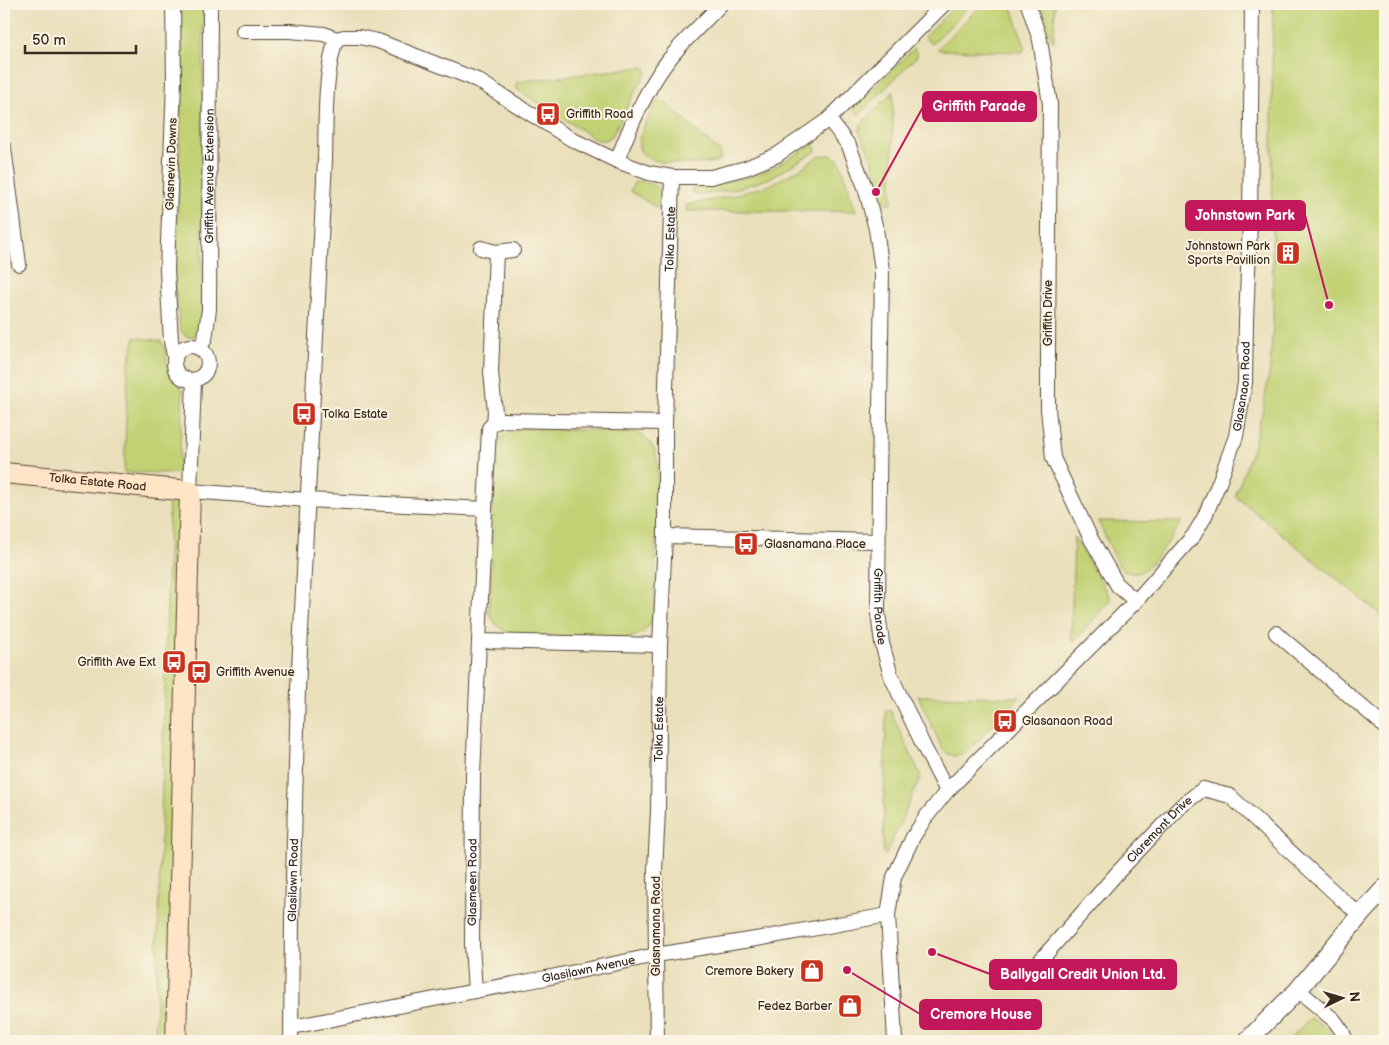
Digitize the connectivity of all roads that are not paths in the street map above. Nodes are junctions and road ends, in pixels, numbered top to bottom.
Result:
1 (173, 4) edge
2 (210, 4) edge
3 (721, 4) edge
4 (944, 4) edge
5 (1028, 4) edge
6 (1252, 4) edge
7 (243, 31) dead end
8 (336, 39) junction
9 (829, 119) junction
10 (4, 148) edge
11 (617, 161) junction
12 (672, 177) junction
13 (482, 248) dead end
14 (513, 250) dead end
15 (496, 252) junction
16 (19, 264) dead end
17 (169, 324) junction
18 (194, 347) junction
19 (175, 360) junction
20 (194, 380) junction
21 (494, 423) junction
22 (665, 423) junction
23 (4, 473) edge
24 (190, 491) junction
25 (307, 500) junction
26 (485, 509) junction
27 (665, 536) junction
28 (878, 541) junction
29 (1136, 601) junction
30 (1276, 633) dead end
31 (479, 641) junction
32 (660, 645) junction
33 (1385, 728) edge
34 (947, 791) junction
35 (658, 811) joint
36 (1385, 888) edge
37 (1361, 914) junction
38 (888, 915) junction
39 (656, 956) junction
40 (1024, 979) dead end
41 (1298, 990) junction
42 (475, 991) junction
43 (292, 1027) junction
44 (176, 1041) edge
45 (292, 1041) edge
46 (657, 1041) edge
47 (895, 1041) edge
48 (1247, 1041) edge
49 (1346, 1041) edge

1 - 17 street, Glasnevin Downs
2 - 18 street, Griffith Avenue Extension
3 - 11 street
4 - 9 street
5 - 29 street, Griffith Drive
6 - 29 street, Glasanaon Road
7 - 8 street
8 - 11 street
8 - 25 street
9 - 12 street
9 - 28 street, Griffith Parade
10 - 16 street
11 - 12 street
12 - 22 street, Tolka Estate
13 - 15 street
14 - 15 street
15 - 21 street
17 - 18 street
17 - 19 street, Glasnevin Downs
18 - 19 street, Griffith Avenue Extension
18 - 20 street
19 - 20 street
20 - 24 street
21 - 22 street
21 - 26 street
22 - 27 street, Tolka Estate
23 - 24 main road, Tolka Estate Road
24 - 25 street
24 - 44 main road
25 - 26 street
25 - 43 street, Glasilawn Road
26 - 31 street
27 - 28 street
27 - 32 street, Tolka Estate
28 - 34 street, Griffith Parade
29 - 34 street, Glasanaon Road
30 - 33 street
31 - 32 street
31 - 42 street, Glasmeen Road
32 - 35 street, Tolka Estate
34 - 38 street, Glasanaon Road
35 - 39 street, Glasnamana Road
36 - 37 street
37 - 40 street, Claremont Drive
37 - 41 street
38 - 39 street, Glasilawn Avenue
38 - 47 street, Glasanaon Road
39 - 42 street, Glasilawn Avenue
39 - 46 street, Glasnamana Road
41 - 48 street
41 - 49 street
42 - 43 street, Glasilawn Avenue
43 - 45 street, Glasilawn Road

